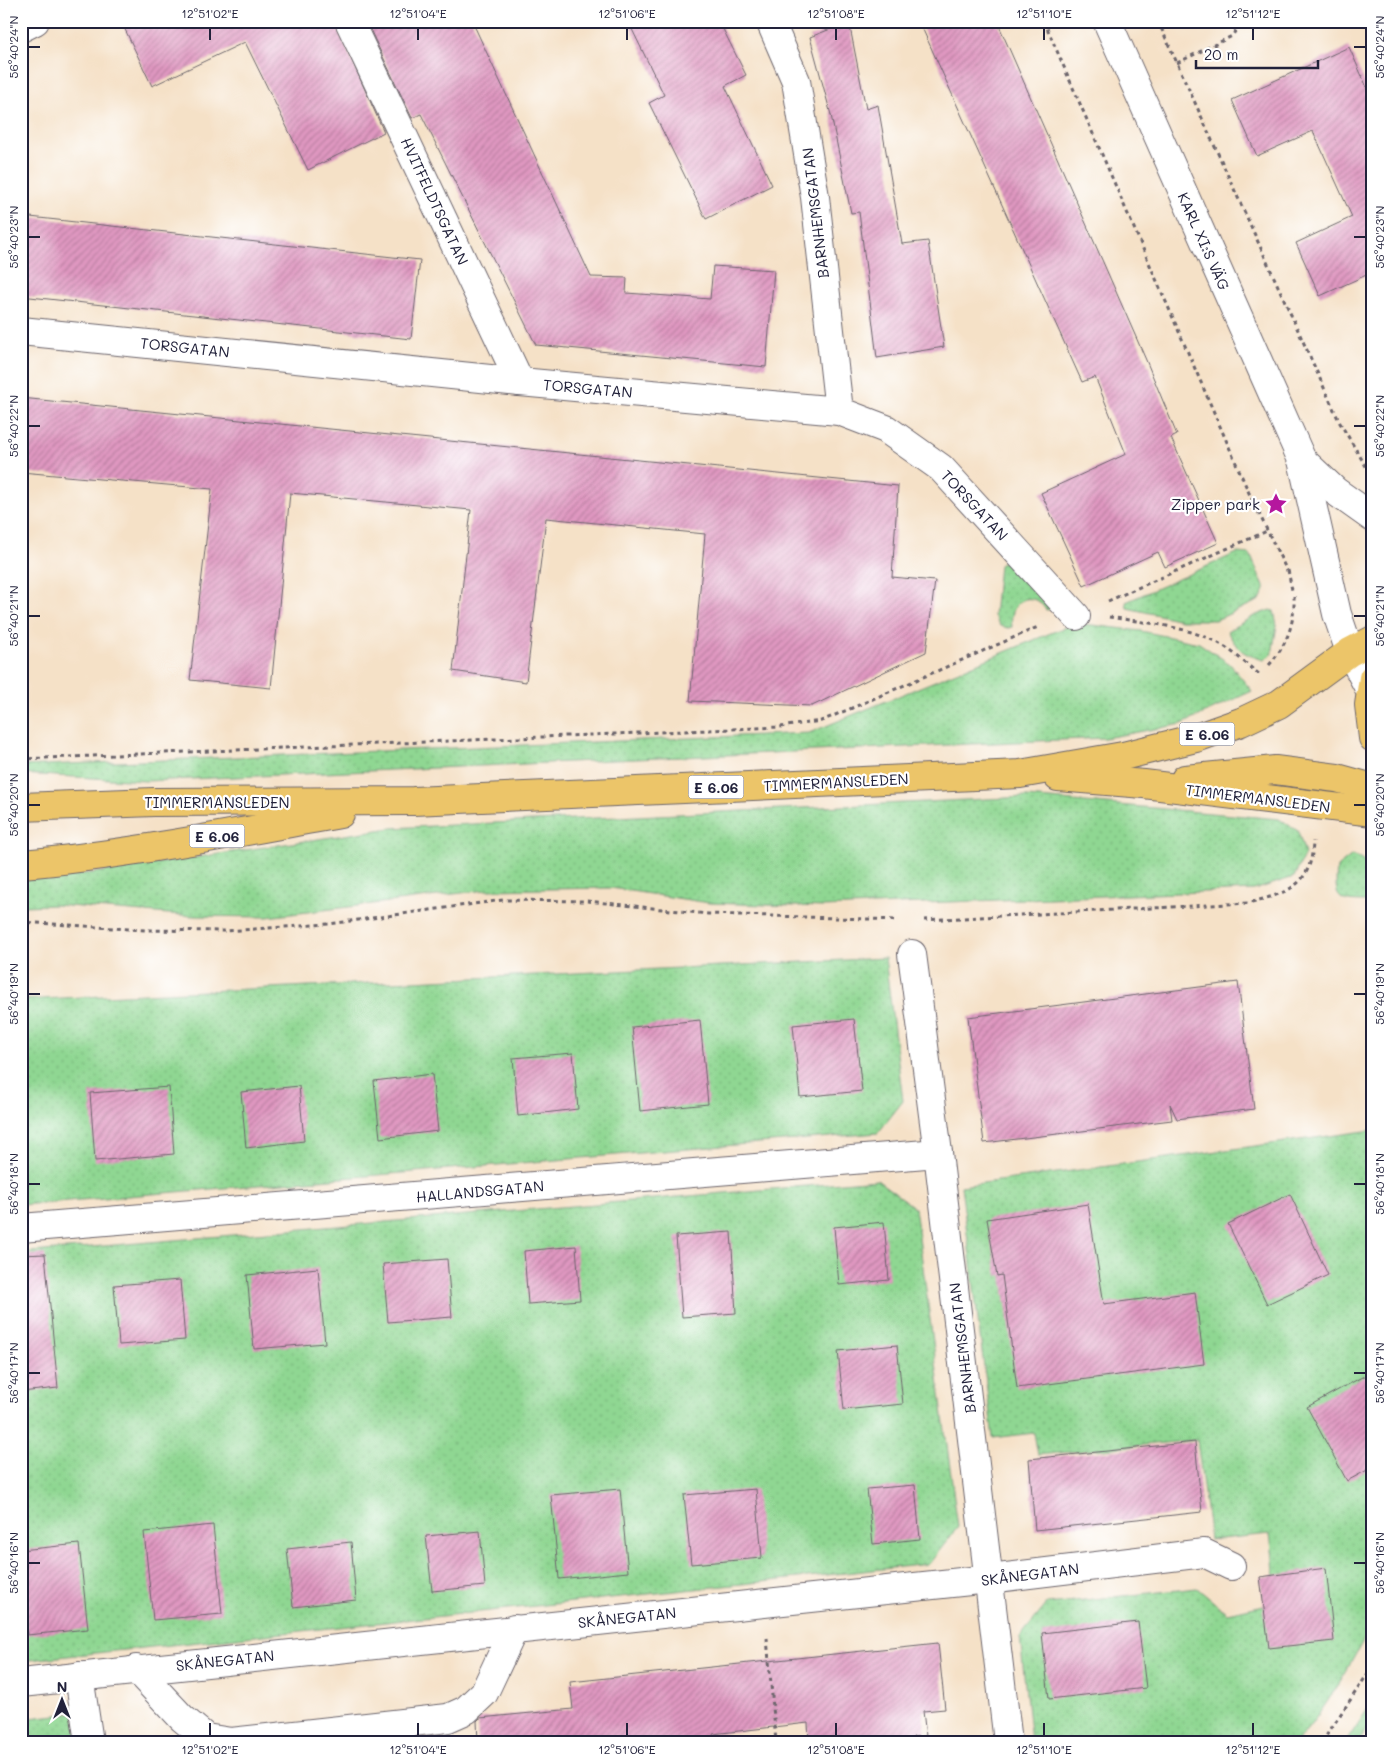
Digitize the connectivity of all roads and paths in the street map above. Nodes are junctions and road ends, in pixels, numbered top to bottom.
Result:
1 (35, 21) edge
2 (349, 21) edge
3 (770, 21) edge
4 (1044, 21) edge
5 (1107, 21) edge
6 (1158, 21) edge
7 (1242, 21) edge
8 (21, 28) edge
9 (1177, 63) junction
10 (21, 331) edge
11 (520, 382) junction
12 (839, 411) junction
13 (1302, 460) junction
14 (1370, 472) dead end
15 (1373, 518) edge
16 (1267, 531) junction
17 (1287, 570) dead end
18 (1076, 616) junction
19 (1361, 646) edge
20 (1260, 674) dead end
21 (1372, 684) edge
22 (1373, 738) edge
23 (21, 759) edge
24 (1020, 774) junction
25 (1144, 784) junction
26 (1373, 788) edge
27 (413, 801) junction
28 (21, 807) edge
29 (1373, 812) edge
30 (1313, 840) dead end
31 (21, 864) edge
32 (902, 920) dead end
33 (921, 920) dead end
34 (21, 922) edge
35 (912, 954) dead end
36 (938, 1153) junction
37 (21, 1228) edge
38 (1231, 1566) dead end
39 (989, 1579) junction
40 (514, 1629) junction
41 (767, 1637) dead end
42 (1373, 1666) edge
43 (136, 1669) junction
44 (79, 1676) junction
45 (21, 1683) edge
46 (89, 1742) edge
47 (776, 1742) edge
48 (1008, 1742) edge
49 (1322, 1742) edge

1 - 8 street
2 - 11 street, HVITFELDTSGATAN
3 - 12 street, BARNHEMSGATAN
4 - 16 path
5 - 13 street, KARL XI:S VÄG
6 - 9 path
7 - 9 path
9 - 14 path
10 - 11 street, TORSGATAN
11 - 12 street, TORSGATAN
12 - 18 street, TORSGATAN
13 - 15 street, KARL XI:S VÄG
13 - 19 street, KARL XI:S VÄG
16 - 17 path
16 - 18 path
18 - 20 path
18 - 23 path
19 - 21 street, KARL XI:S VÄG
19 - 24 highway, TIMMERMANSLEDEN / E 6.06
21 - 22 highway
24 - 25 highway, TIMMERMANSLEDEN / E 6.06
24 - 27 highway, TIMMERMANSLEDEN / E 6.06
25 - 26 highway, TIMMERMANSLEDEN / E 6.06
25 - 29 highway, TIMMERMANSLEDEN / E 6.06
27 - 28 highway, TIMMERMANSLEDEN / E 6.06
27 - 31 highway, TIMMERMANSLEDEN / E 6.06
30 - 33 path
32 - 34 path
35 - 36 street, BARNHEMSGATAN
36 - 37 street, HALLANDSGATAN
36 - 39 street, BARNHEMSGATAN
38 - 39 street, SKÅNEGATAN
39 - 40 street, SKÅNEGATAN
39 - 48 street, BARNHEMSGATAN
40 - 43 street, SKÅNEGATAN
40 - 43 street
41 - 47 path
42 - 49 path
43 - 44 street, SKÅNEGATAN
44 - 45 street, SKÅNEGATAN
44 - 46 street

